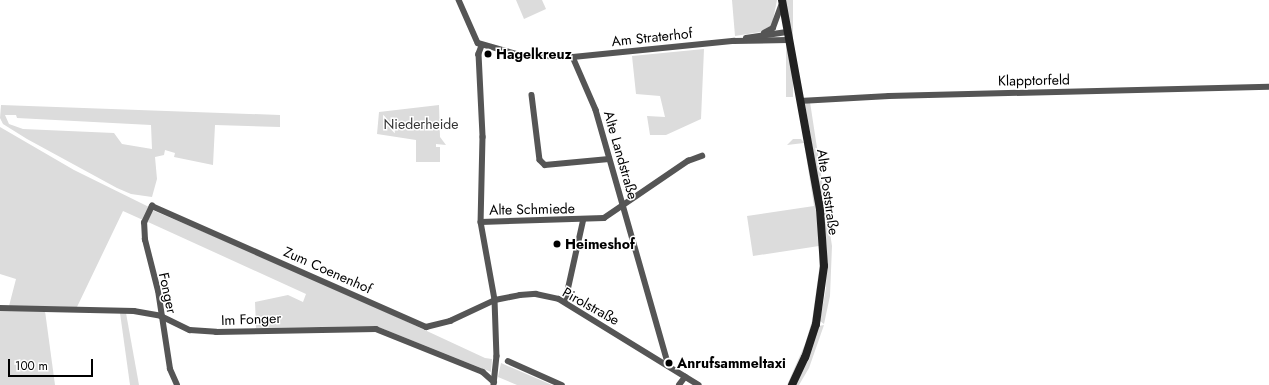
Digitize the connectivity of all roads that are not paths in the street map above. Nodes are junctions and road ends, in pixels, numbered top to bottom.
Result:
1 (459, 0) edge
2 (782, 0) edge
3 (763, 34) junction
4 (788, 36) junction
5 (734, 41) junction
6 (482, 46) junction
7 (573, 57) junction
8 (1269, 87) edge
9 (532, 95) dead end
10 (800, 101) junction
11 (702, 156) dead end
12 (610, 159) junction
13 (152, 206) joint
14 (623, 206) junction
15 (583, 221) junction
16 (481, 222) junction
17 (495, 300) junction
18 (565, 302) junction
19 (0, 308) edge
20 (162, 316) junction
21 (508, 361) dead end
22 (669, 366) junction
23 (685, 377) junction
24 (494, 383) edge
25 (177, 385) edge
26 (562, 385) edge
27 (679, 385) edge
28 (699, 385) edge
29 (792, 385) edge

1 - 6 street
2 - 3 street
2 - 4 street, Alte Poststraße
3 - 4 street, Am Straterhof
3 - 5 street, Am Straterhof
4 - 5 street, Am Straterhof
4 - 10 street, Alte Poststraße
5 - 7 street, Am Straterhof
6 - 7 street
6 - 16 street
7 - 12 street, Alte Landstraße
8 - 10 street, Klapptorfeld
9 - 12 street
10 - 29 street, Alte Poststraße
11 - 14 street, Alte Schmiede
12 - 14 street, Alte Landstraße
13 - 17 street, Zum Coenenhof
13 - 20 street, Fonger
14 - 15 street, Alte Schmiede
14 - 22 street, Alte Landstraße
15 - 16 street, Alte Schmiede
15 - 18 street, Alte Schmiede
16 - 17 street
17 - 18 street, Pirolstraße
17 - 24 street
18 - 22 street, Pirolstraße
19 - 20 street, Im Fonger
20 - 24 street, Im Fonger
20 - 25 street, Fonger
21 - 26 street
22 - 23 street
23 - 27 street
23 - 28 street

